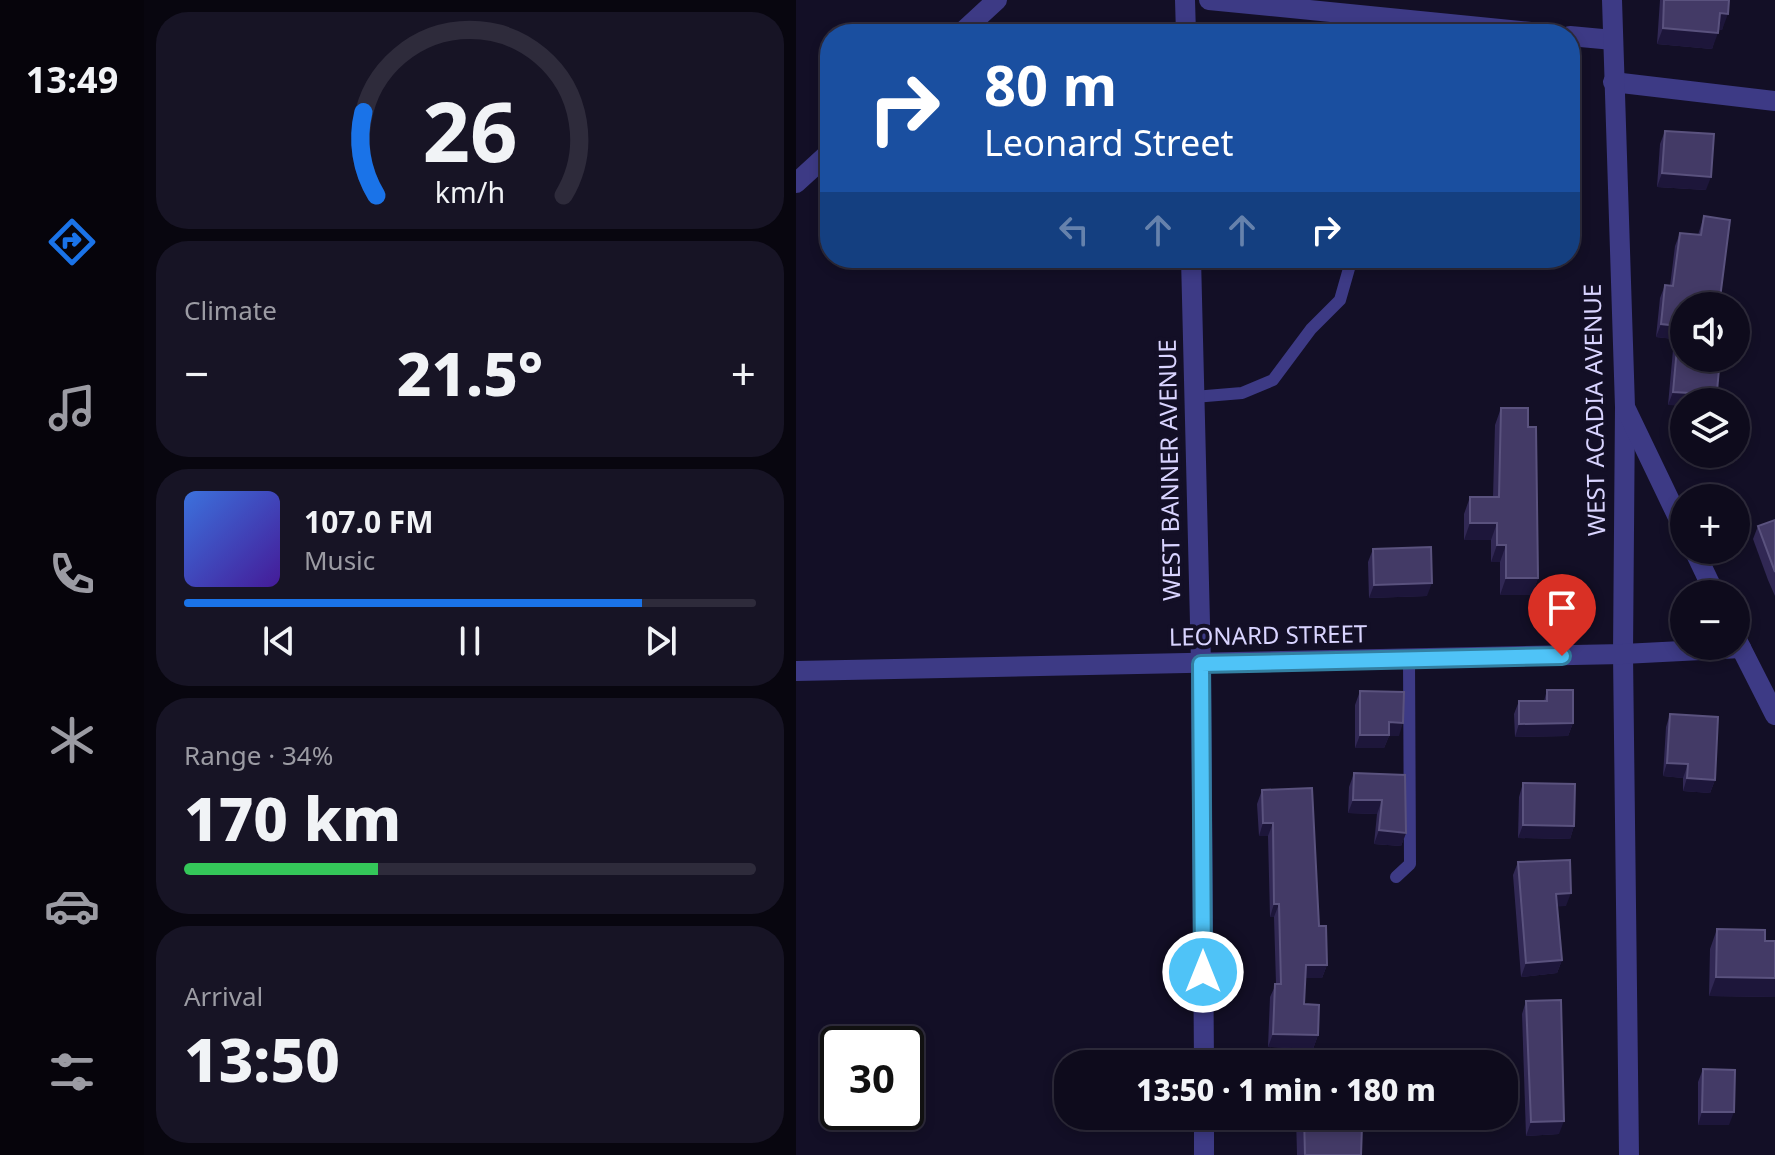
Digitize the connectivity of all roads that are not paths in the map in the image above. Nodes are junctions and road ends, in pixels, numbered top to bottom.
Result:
1 (997, 0) edge
2 (1185, 0) edge
3 (1209, 0) edge
4 (1612, 0) edge
5 (971, 24) edge
6 (1186, 24) edge
7 (1423, 24) edge
8 (1580, 37) edge
9 (1613, 40) junction
10 (1613, 82) junction
11 (1775, 101) edge
12 (820, 161) edge
13 (796, 183) edge
14 (1191, 268) edge
15 (1349, 268) edge
16 (1194, 397) junction
17 (1625, 407) junction
18 (1670, 501) edge
19 (1670, 650) edge
20 (1623, 654) junction
21 (1409, 659) junction
22 (1747, 660) edge
23 (1201, 664) junction
24 (796, 671) edge
25 (1775, 715) edge
26 (1396, 877) dead end
27 (1204, 1050) edge
28 (1204, 1130) edge
29 (1204, 1155) edge
30 (1629, 1155) edge

1 - 5 street
2 - 6 street
3 - 7 street
4 - 9 street, WEST ACADIA AVENUE
8 - 9 street
9 - 10 street, WEST ACADIA AVENUE
10 - 11 street
10 - 17 street, WEST ACADIA AVENUE
12 - 13 street
14 - 16 street, WEST BANNER AVENUE
15 - 16 lane
16 - 23 street, WEST BANNER AVENUE
17 - 18 street
17 - 20 street, WEST ACADIA AVENUE
19 - 20 street, LEONARD STREET
20 - 21 street, LEONARD STREET
20 - 30 street, WEST ACADIA AVENUE
21 - 23 street, LEONARD STREET
21 - 26 lane
22 - 25 street
23 - 24 street, LEONARD STREET
23 - 27 street, WEST BANNER AVENUE
28 - 29 street

